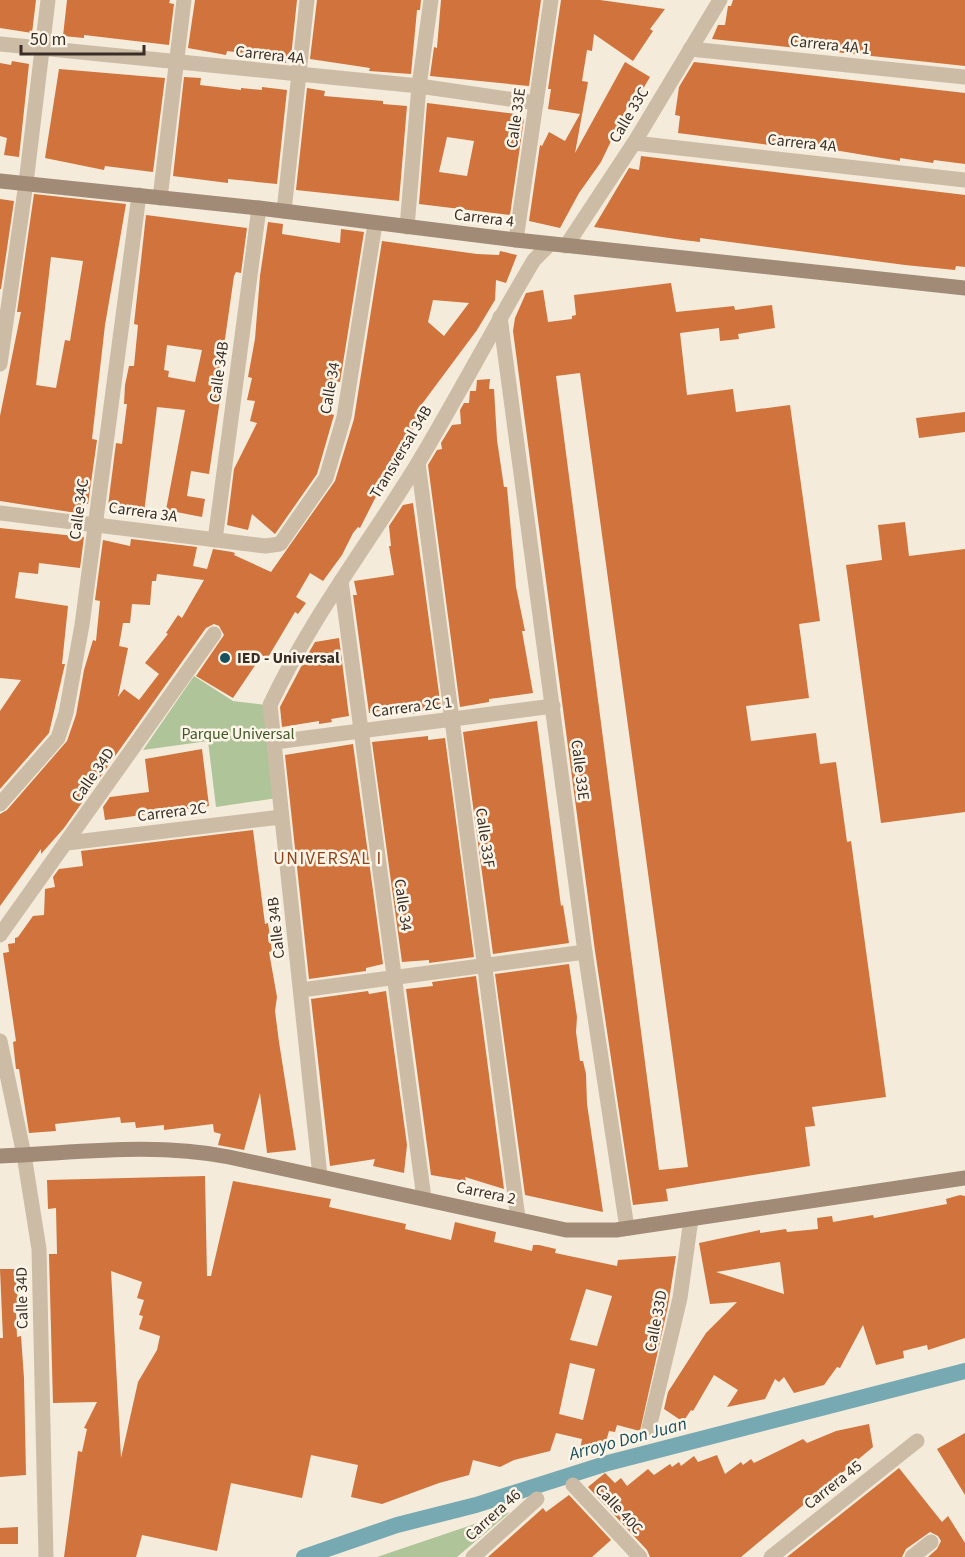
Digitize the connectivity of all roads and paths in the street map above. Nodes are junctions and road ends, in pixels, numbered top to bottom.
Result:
1 (48, 0) edge
2 (184, 0) edge
3 (307, 0) edge
4 (432, 0) edge
5 (551, 0) edge
6 (720, 0) edge
7 (0, 44) edge
8 (43, 49) junction
9 (690, 49) junction
10 (176, 62) junction
11 (298, 76) junction
12 (965, 77) edge
13 (419, 86) junction
14 (536, 103) junction
15 (634, 143) junction
16 (965, 180) edge
17 (0, 181) edge
18 (26, 183) junction
19 (139, 195) junction
20 (160, 198) junction
21 (259, 208) junction
22 (284, 211) junction
23 (375, 224) junction
24 (407, 227) junction
25 (516, 240) junction
26 (558, 245) junction
27 (965, 288) edge
28 (500, 317) junction
29 (0, 364) edge
30 (418, 463) junction
31 (0, 513) edge
32 (96, 523) junction
33 (215, 540) junction
34 (280, 544) joint
35 (341, 581) junction
36 (214, 634) dead end
37 (282, 679) joint
38 (553, 706) junction
39 (452, 721) junction
40 (359, 732) junction
41 (275, 742) junction
42 (0, 804) edge
43 (281, 817) junction
44 (67, 843) junction
45 (0, 935) edge
46 (585, 952) junction
47 (484, 967) junction
48 (395, 976) junction
49 (301, 990) junction
50 (0, 1041) edge
51 (24, 1155) junction
52 (0, 1156) edge
53 (320, 1176) junction
54 (965, 1178) edge
55 (424, 1198) junction
56 (518, 1218) junction
57 (691, 1219) junction
58 (627, 1228) junction
59 (649, 1428) dead end
60 (917, 1441) dead end
61 (573, 1485) dead end
62 (537, 1499) dead end
63 (931, 1542) dead end
64 (635, 1552) edge
65 (46, 1557) edge
66 (473, 1557) edge
67 (618, 1557) edge
68 (771, 1557) edge
69 (912, 1557) edge

1 - 8 street
2 - 10 street
3 - 11 street
4 - 13 street
5 - 14 street, Calle 33E
6 - 9 street, Calle 33C
7 - 8 street, Carrera 4A
8 - 10 street, Carrera 4A
8 - 18 street
9 - 12 street, Carrera 4A 1
9 - 15 street, Calle 33C
10 - 11 street, Carrera 4A
10 - 20 street
11 - 13 street, Carrera 4A
11 - 22 street
13 - 14 street, Carrera 4A
13 - 24 street
14 - 25 street, Calle 33E
15 - 16 street, Carrera 4A
15 - 26 street, Calle 33C
17 - 18 street, Carrera 4
18 - 19 street, Carrera 4
18 - 29 street
19 - 20 street, Carrera 4
19 - 32 street, Calle 34C
20 - 21 street, Carrera 4
21 - 22 street, Carrera 4
21 - 33 street, Calle 34B
22 - 23 street, Carrera 4
23 - 24 street, Carrera 4
23 - 34 street, Calle 34
24 - 25 street, Carrera 4
25 - 26 street, Carrera 4
26 - 27 street, Carrera 4
26 - 28 street, Transversal 34B
28 - 30 street, Transversal 34B
28 - 38 street, Calle 33E
30 - 35 street, Transversal 34B
30 - 39 street, Calle 33F
31 - 32 street, Carrera 3A
32 - 33 street, Carrera 3A
32 - 42 street, Calle 34C
33 - 34 street, Carrera 3A
35 - 37 street, Transversal 34B
35 - 40 street, Calle 34
36 - 44 street, Calle 34D
37 - 41 street, Calle 34B
38 - 39 street, Carrera 2C 1
38 - 46 street, Calle 33E
39 - 40 street, Carrera 2C 1
39 - 47 street, Calle 33F
40 - 41 street, Carrera 2C 1
40 - 48 street, Calle 34
41 - 43 street, Calle 34B
43 - 44 street, Carrera 2C
43 - 49 street, Calle 34B
44 - 45 street, Calle 34D
46 - 47 street
46 - 58 street, Calle 33E
47 - 48 street
47 - 56 street, Calle 33F
48 - 49 street
48 - 55 street, Calle 34
49 - 53 street, Calle 34B
50 - 51 street, Calle 34D
51 - 52 street, Carrera 2
51 - 53 street, Carrera 2
51 - 65 street, Calle 34D
53 - 55 street, Carrera 2
54 - 57 street, Carrera 2
55 - 56 street, Carrera 2
56 - 58 street, Carrera 2
57 - 58 street, Carrera 2
57 - 59 street, Calle 33D
60 - 68 street, Carrera 45
61 - 64 street, Calle 40C
62 - 66 street, Carrera 46
63 - 69 street
64 - 67 street

